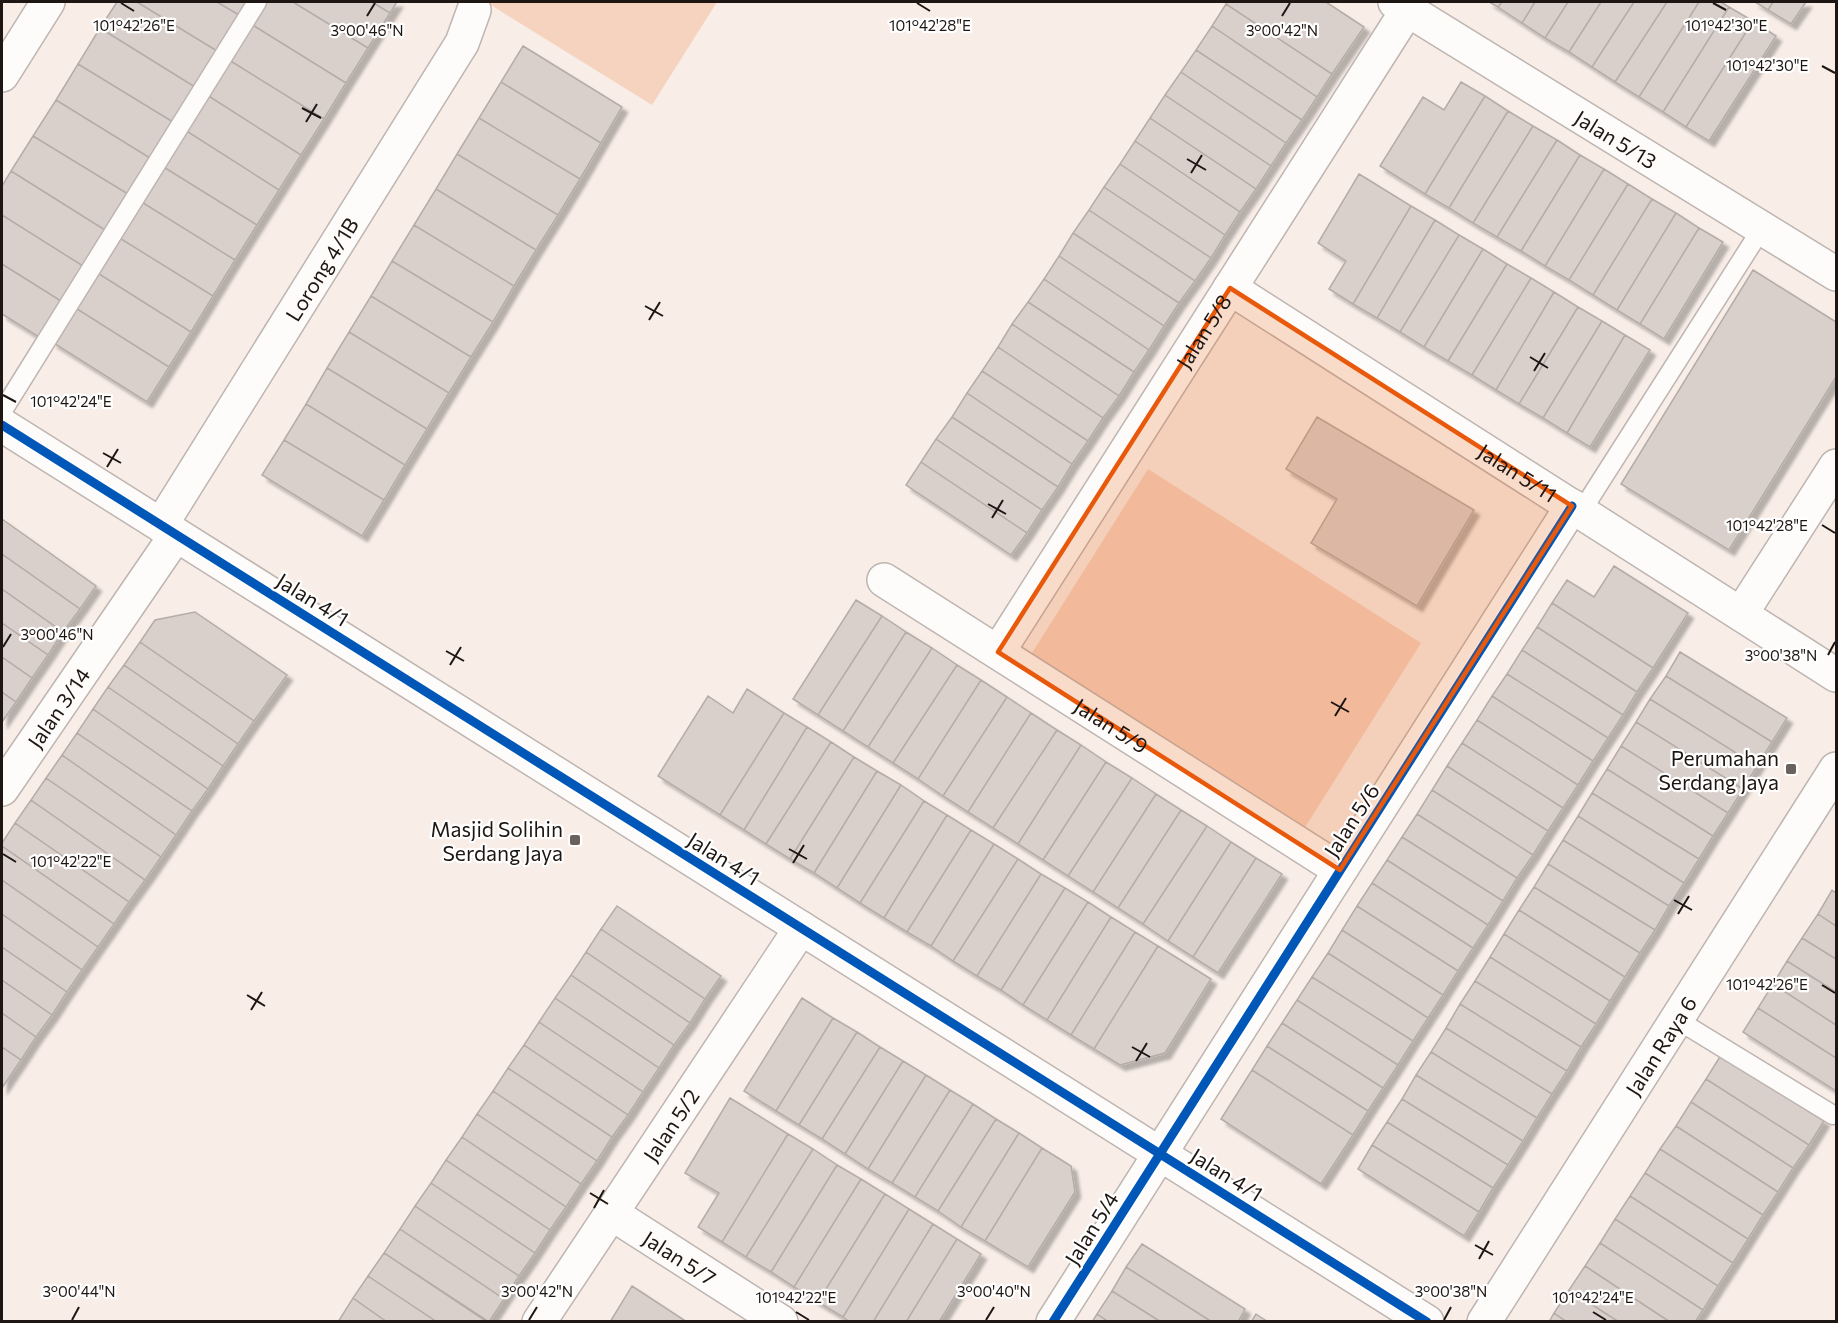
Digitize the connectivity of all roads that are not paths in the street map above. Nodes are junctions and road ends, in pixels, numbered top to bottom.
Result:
1 (48, 2) edge
2 (257, 2) edge
3 (1402, 5) edge
4 (471, 6) edge
5 (2, 75) edge
6 (1762, 228) junction
7 (1836, 274) edge
8 (1230, 288) junction
9 (2, 412) edge
10 (2, 425) edge
11 (1836, 466) edge
12 (1576, 509) junction
13 (168, 530) junction
14 (884, 579) dead end
15 (1741, 614) junction
16 (998, 652) junction
17 (1836, 675) edge
18 (1836, 769) edge
19 (2, 789) edge
20 (1340, 870) junction
21 (801, 928) junction
22 (1677, 1019) junction
23 (1833, 1115) dead end
24 (1160, 1153) junction
25 (611, 1213) junction
26 (539, 1322) edge
27 (781, 1322) edge
28 (1053, 1322) edge
29 (1427, 1322) edge
30 (1484, 1322) edge

1 - 5 street
2 - 9 lane
3 - 6 street, Jalan 5/13
3 - 8 street, Jalan 5/8
4 - 13 street, Lorong 4/1B
6 - 7 street, Jalan 5/13
6 - 12 lane
8 - 12 street, Jalan 5/11
8 - 16 street, Jalan 5/8
10 - 13 street, Jalan 4/1
11 - 15 street
12 - 15 street, Jalan 5/11
12 - 20 street, Jalan 5/6
13 - 19 street, Jalan 3/14
13 - 21 street, Jalan 4/1
14 - 16 street, Jalan 5/9
15 - 17 street, Jalan 5/11
16 - 20 street, Jalan 5/9
18 - 22 street, Jalan Raya 6
20 - 24 street, Jalan 5/6
21 - 24 street, Jalan 4/1
21 - 25 street, Jalan 5/2
22 - 23 lane
22 - 30 street, Jalan Raya 6
24 - 28 street, Jalan 5/4
24 - 29 street, Jalan 4/1
25 - 26 street, Jalan 5/2
25 - 27 street, Jalan 5/7

